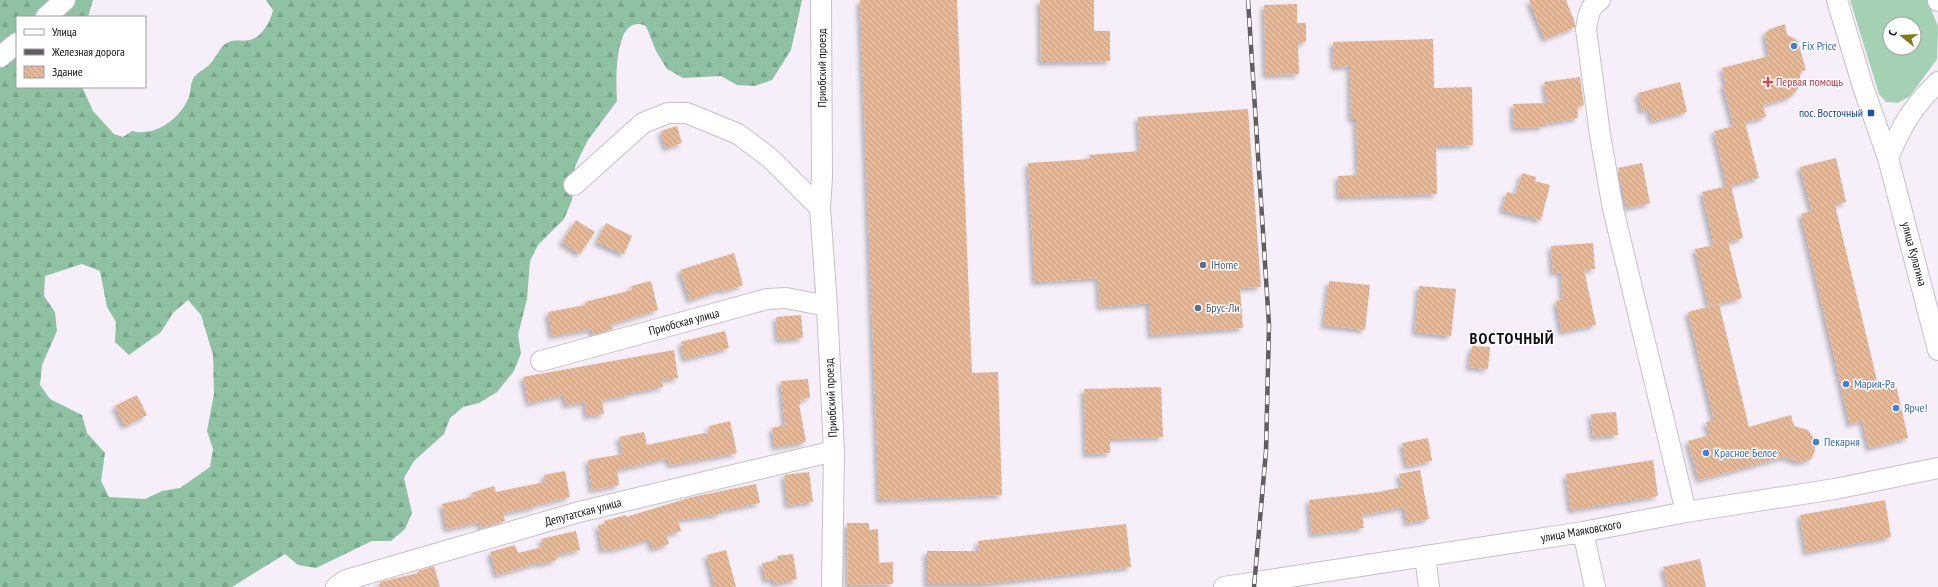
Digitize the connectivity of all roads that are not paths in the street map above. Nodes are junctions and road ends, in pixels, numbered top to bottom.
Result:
1 (65, 0) edge
2 (821, 0) edge
3 (1600, 0) edge
4 (1837, 0) edge
5 (47, 16) edge
6 (16, 44) edge
7 (0, 57) edge
8 (1938, 82) edge
9 (1888, 158) junction
10 (574, 185) dead end
11 (820, 208) junction
12 (827, 306) junction
13 (1938, 350) edge
14 (541, 361) dead end
15 (834, 451) junction
16 (1938, 468) edge
17 (1686, 512) junction
18 (1583, 532) junction
19 (1426, 556) junction
20 (1263, 585) edge
21 (336, 587) edge
22 (832, 587) edge
23 (1224, 587) edge
24 (1429, 587) edge
25 (1595, 587) edge

1 - 5 street
2 - 11 street, Приобский проезд
3 - 17 street
4 - 9 street, улица Кулагина
6 - 7 street
8 - 9 street
9 - 13 street, улица Кулагина
10 - 11 street
11 - 12 street, Приобский проезд
12 - 14 street, Приобская улица
12 - 15 street, Приобский проезд
15 - 21 street, Депутатская улица
15 - 22 street, Приобский проезд
16 - 17 street, улица Маяковского
17 - 18 street, улица Маяковского
18 - 19 street, улица Маяковского
18 - 25 street
19 - 20 street, улица Маяковского
19 - 24 street
20 - 23 street, улица Маяковского

